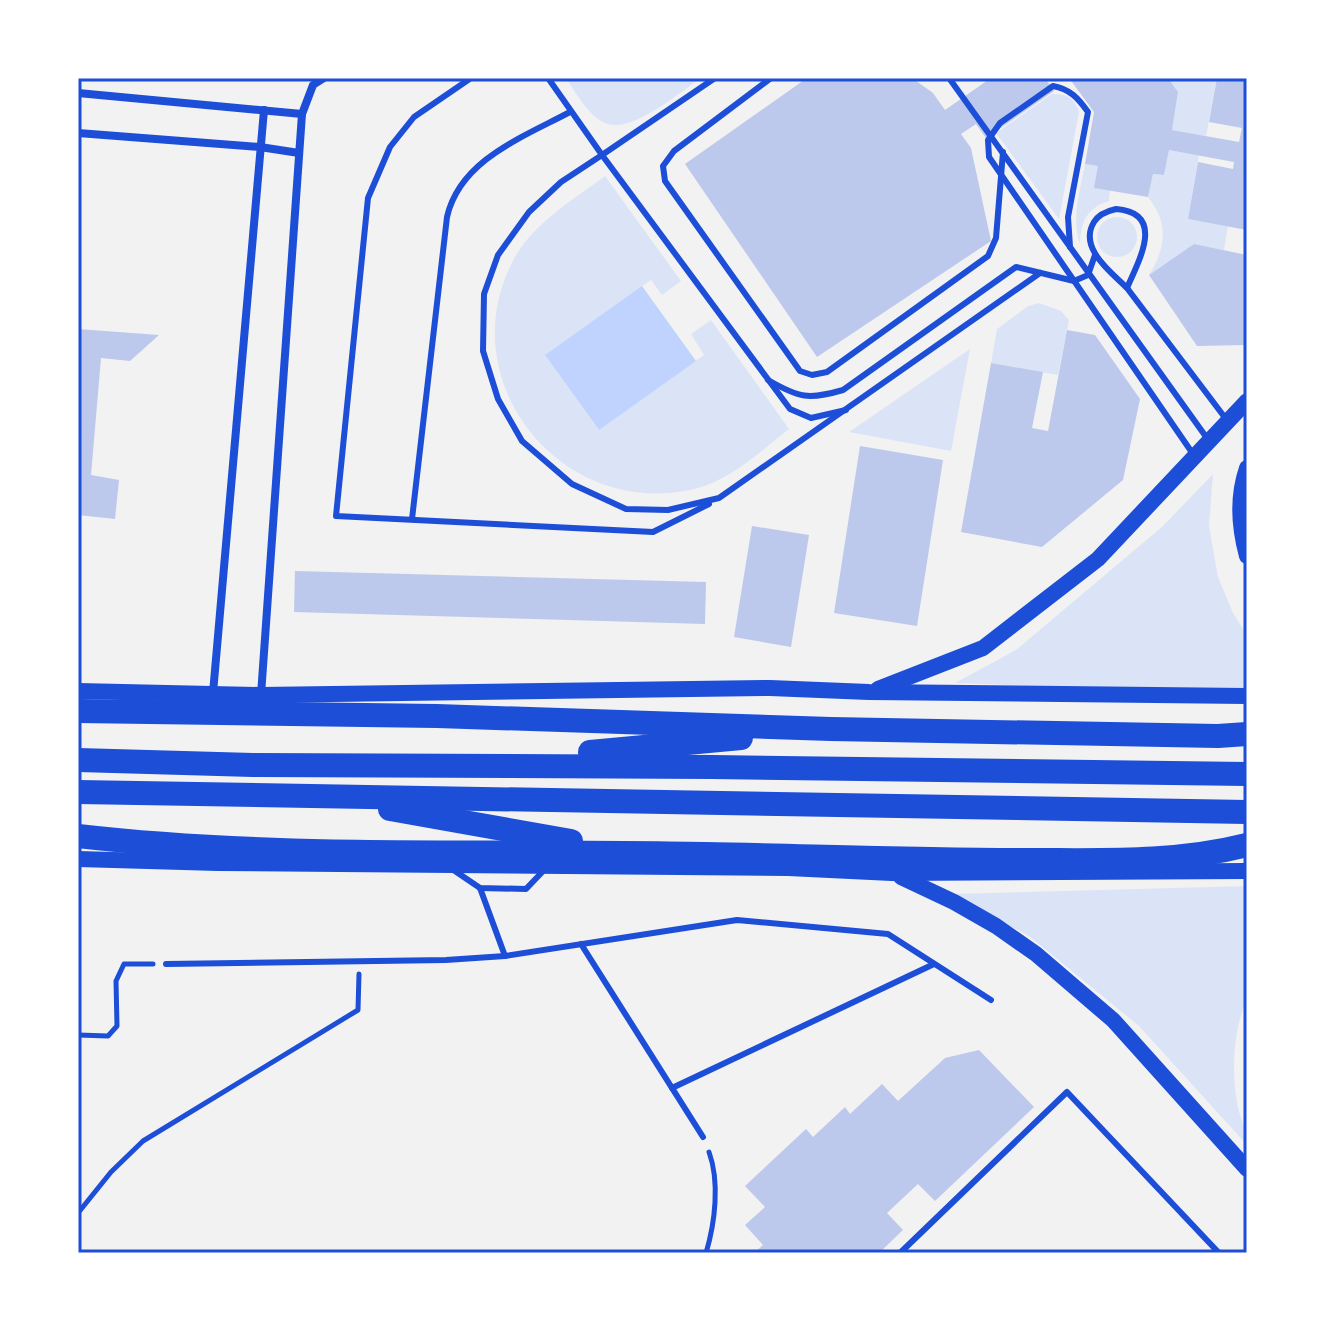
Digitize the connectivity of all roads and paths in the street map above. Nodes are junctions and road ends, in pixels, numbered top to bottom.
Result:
1 (324, 78) edge
2 (471, 78) edge
3 (548, 78) edge
4 (715, 78) edge
5 (771, 78) edge
6 (942, 78) edge
7 (951, 81) edge
8 (78, 93) edge
9 (264, 110) junction
10 (570, 112) junction
11 (302, 114) junction
12 (78, 133) edge
13 (260, 147) junction
14 (1003, 152) junction
15 (299, 153) junction
16 (602, 155) junction
17 (1070, 247) junction
18 (1095, 255) junction
19 (1040, 273) junction
20 (1088, 275) junction
21 (1074, 281) junction
22 (1127, 288) junction
23 (763, 377) junction
24 (1247, 401) edge
25 (849, 409) junction
26 (1228, 421) junction
27 (1209, 441) junction
28 (1195, 457) junction
29 (1247, 468) edge
30 (719, 498) junction
31 (412, 519) junction
32 (1247, 556) edge
33 (78, 691) edge
34 (869, 692) junction
35 (213, 693) junction
36 (261, 695) junction
37 (1247, 696) edge
38 (78, 711) edge
39 (831, 729) junction
40 (1247, 734) edge
41 (78, 753) edge
42 (78, 760) edge
43 (1247, 774) edge
44 (78, 783) edge
45 (78, 792) edge
46 (1247, 812) edge
47 (78, 822) edge
48 (78, 836) edge
49 (1247, 845) edge
50 (628, 852) junction
51 (78, 859) edge
52 (218, 863) junction
53 (446, 865) junction
54 (547, 866) junction
55 (1247, 871) edge
56 (892, 873) junction
57 (480, 888) junction
58 (581, 944) junction
59 (505, 956) junction
60 (360, 961) junction
61 (166, 964) joint
62 (934, 964) junction
63 (991, 1000) dead end
64 (78, 1035) edge
65 (672, 1088) junction
66 (703, 1137) joint
67 (1247, 1169) edge
68 (78, 1213) edge
69 (706, 1253) edge
70 (900, 1253) edge
71 (1219, 1253) edge

1 - 11 street
2 - 31 lane
3 - 10 lane
4 - 16 lane
5 - 14 lane
6 - 7 lane
7 - 14 lane
8 - 9 street
9 - 11 street
9 - 13 street
10 - 16 lane
10 - 31 lane
11 - 15 street
12 - 13 street
13 - 15 street
13 - 35 street
14 - 17 lane
15 - 36 street
16 - 23 lane
16 - 30 lane
17 - 20 lane
17 - 21 lane
18 - 20 lane
18 - 22 lane
18 - 22 lane
19 - 21 lane
19 - 23 lane
19 - 25 lane
20 - 21 lane
20 - 27 lane
21 - 28 lane
22 - 26 lane
23 - 25 lane
24 - 26 main road
25 - 30 lane
26 - 27 main road
27 - 28 main road
28 - 34 main road
29 - 32 main road
30 - 31 lane
33 - 35 main road
34 - 36 main road
34 - 37 main road
35 - 36 main road
38 - 39 highway
39 - 40 highway
39 - 41 highway
42 - 43 highway
44 - 50 highway
45 - 46 highway
47 - 52 highway
48 - 50 highway
49 - 50 highway
51 - 52 main road
52 - 53 main road
53 - 54 main road
53 - 57 lane
54 - 56 main road
54 - 57 lane
55 - 56 main road
56 - 67 main road
57 - 59 lane
58 - 59 lane
58 - 62 lane
58 - 65 lane
59 - 60 lane
60 - 61 lane
60 - 68 path
61 - 64 path
62 - 63 lane
62 - 65 lane
65 - 66 lane
66 - 69 path
70 - 71 lane

